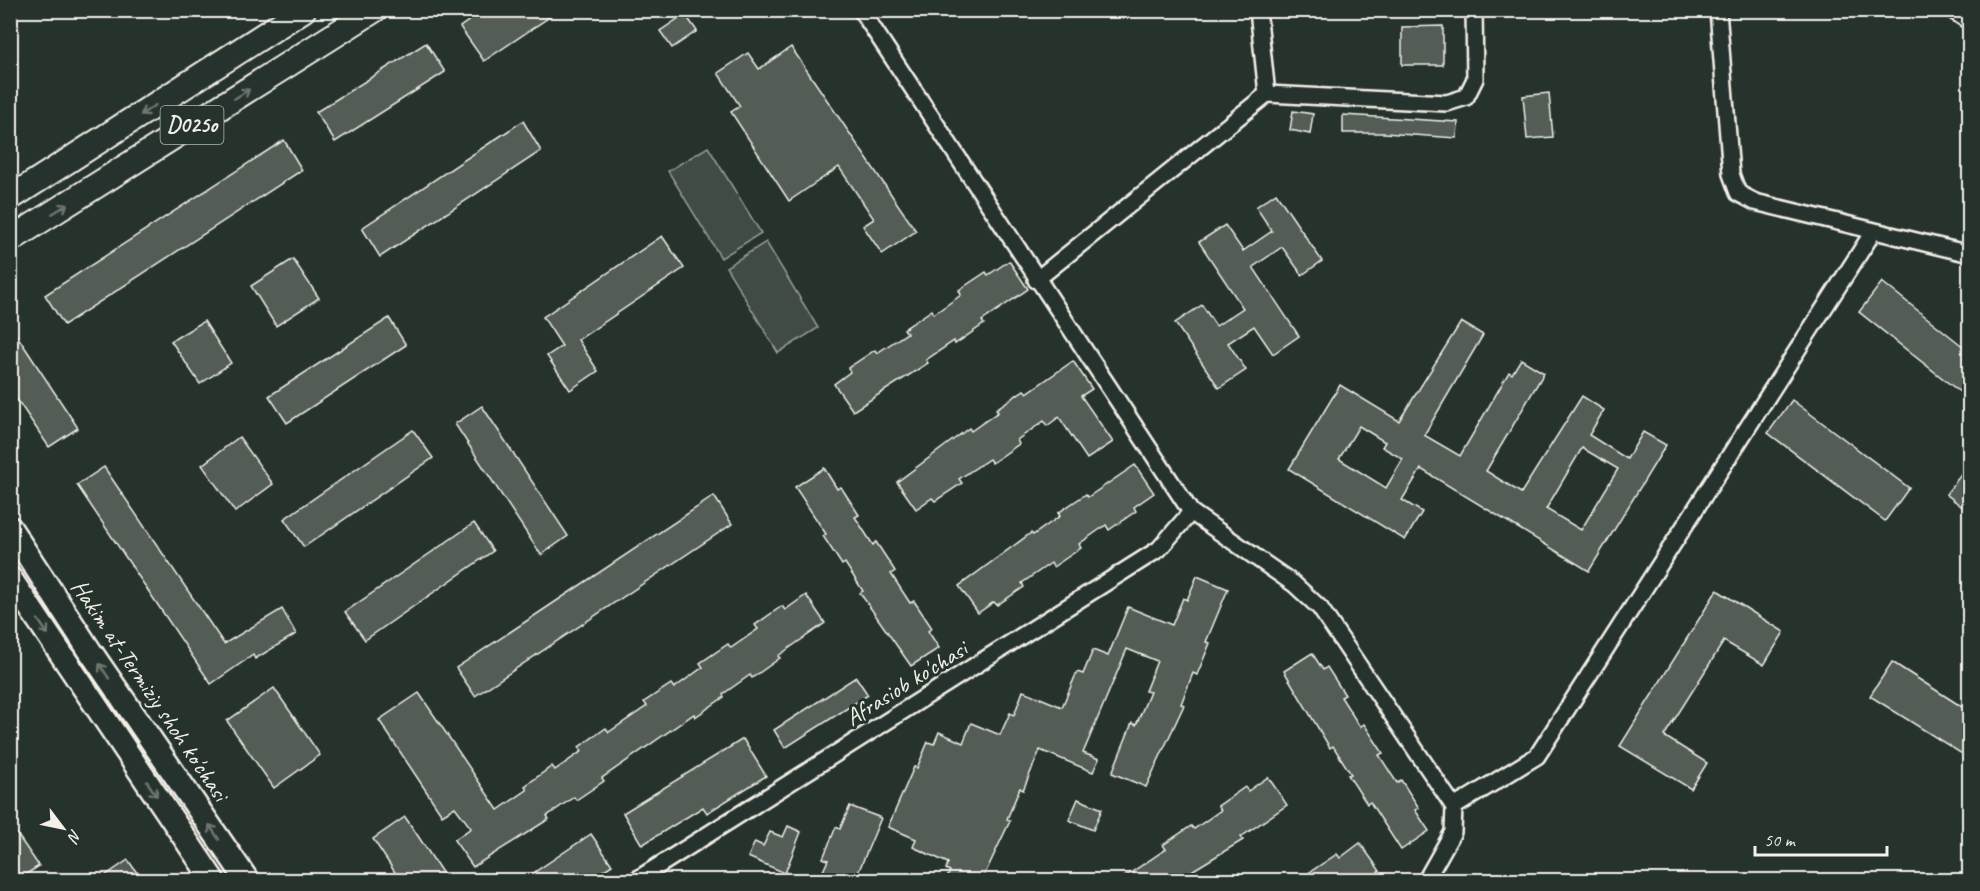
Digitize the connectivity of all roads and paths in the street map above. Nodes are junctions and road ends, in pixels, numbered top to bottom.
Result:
1 (303, 10) edge
2 (374, 10) edge
3 (861, 10) edge
4 (1258, 10) edge
5 (1474, 10) edge
6 (1718, 10) edge
7 (1952, 10) edge
8 (1970, 21) edge
9 (283, 24) junction
10 (304, 55) junction
11 (1267, 94) junction
12 (10, 198) edge
13 (1873, 232) junction
14 (10, 240) edge
15 (1970, 254) edge
16 (1036, 280) junction
17 (1191, 512) junction
18 (10, 528) edge
19 (10, 578) edge
20 (1454, 807) junction
21 (213, 880) edge
22 (247, 880) edge
23 (636, 880) edge
24 (1426, 880) edge

1 - 9 main road
2 - 10 main road, D025o
3 - 16 street
4 - 11 street
5 - 11 street
6 - 13 street
7 - 8 street
9 - 10 main road
9 -> 12 main road
14 -> 10 main road, D025o
11 - 16 street
13 - 15 street
13 - 20 street
16 - 17 street
17 - 20 street
17 - 23 street, Afrasiob ko'chasi
22 -> 18 main road, Hakim at-Termiziy shoh ko'chasi
19 -> 21 main road
20 - 24 street

